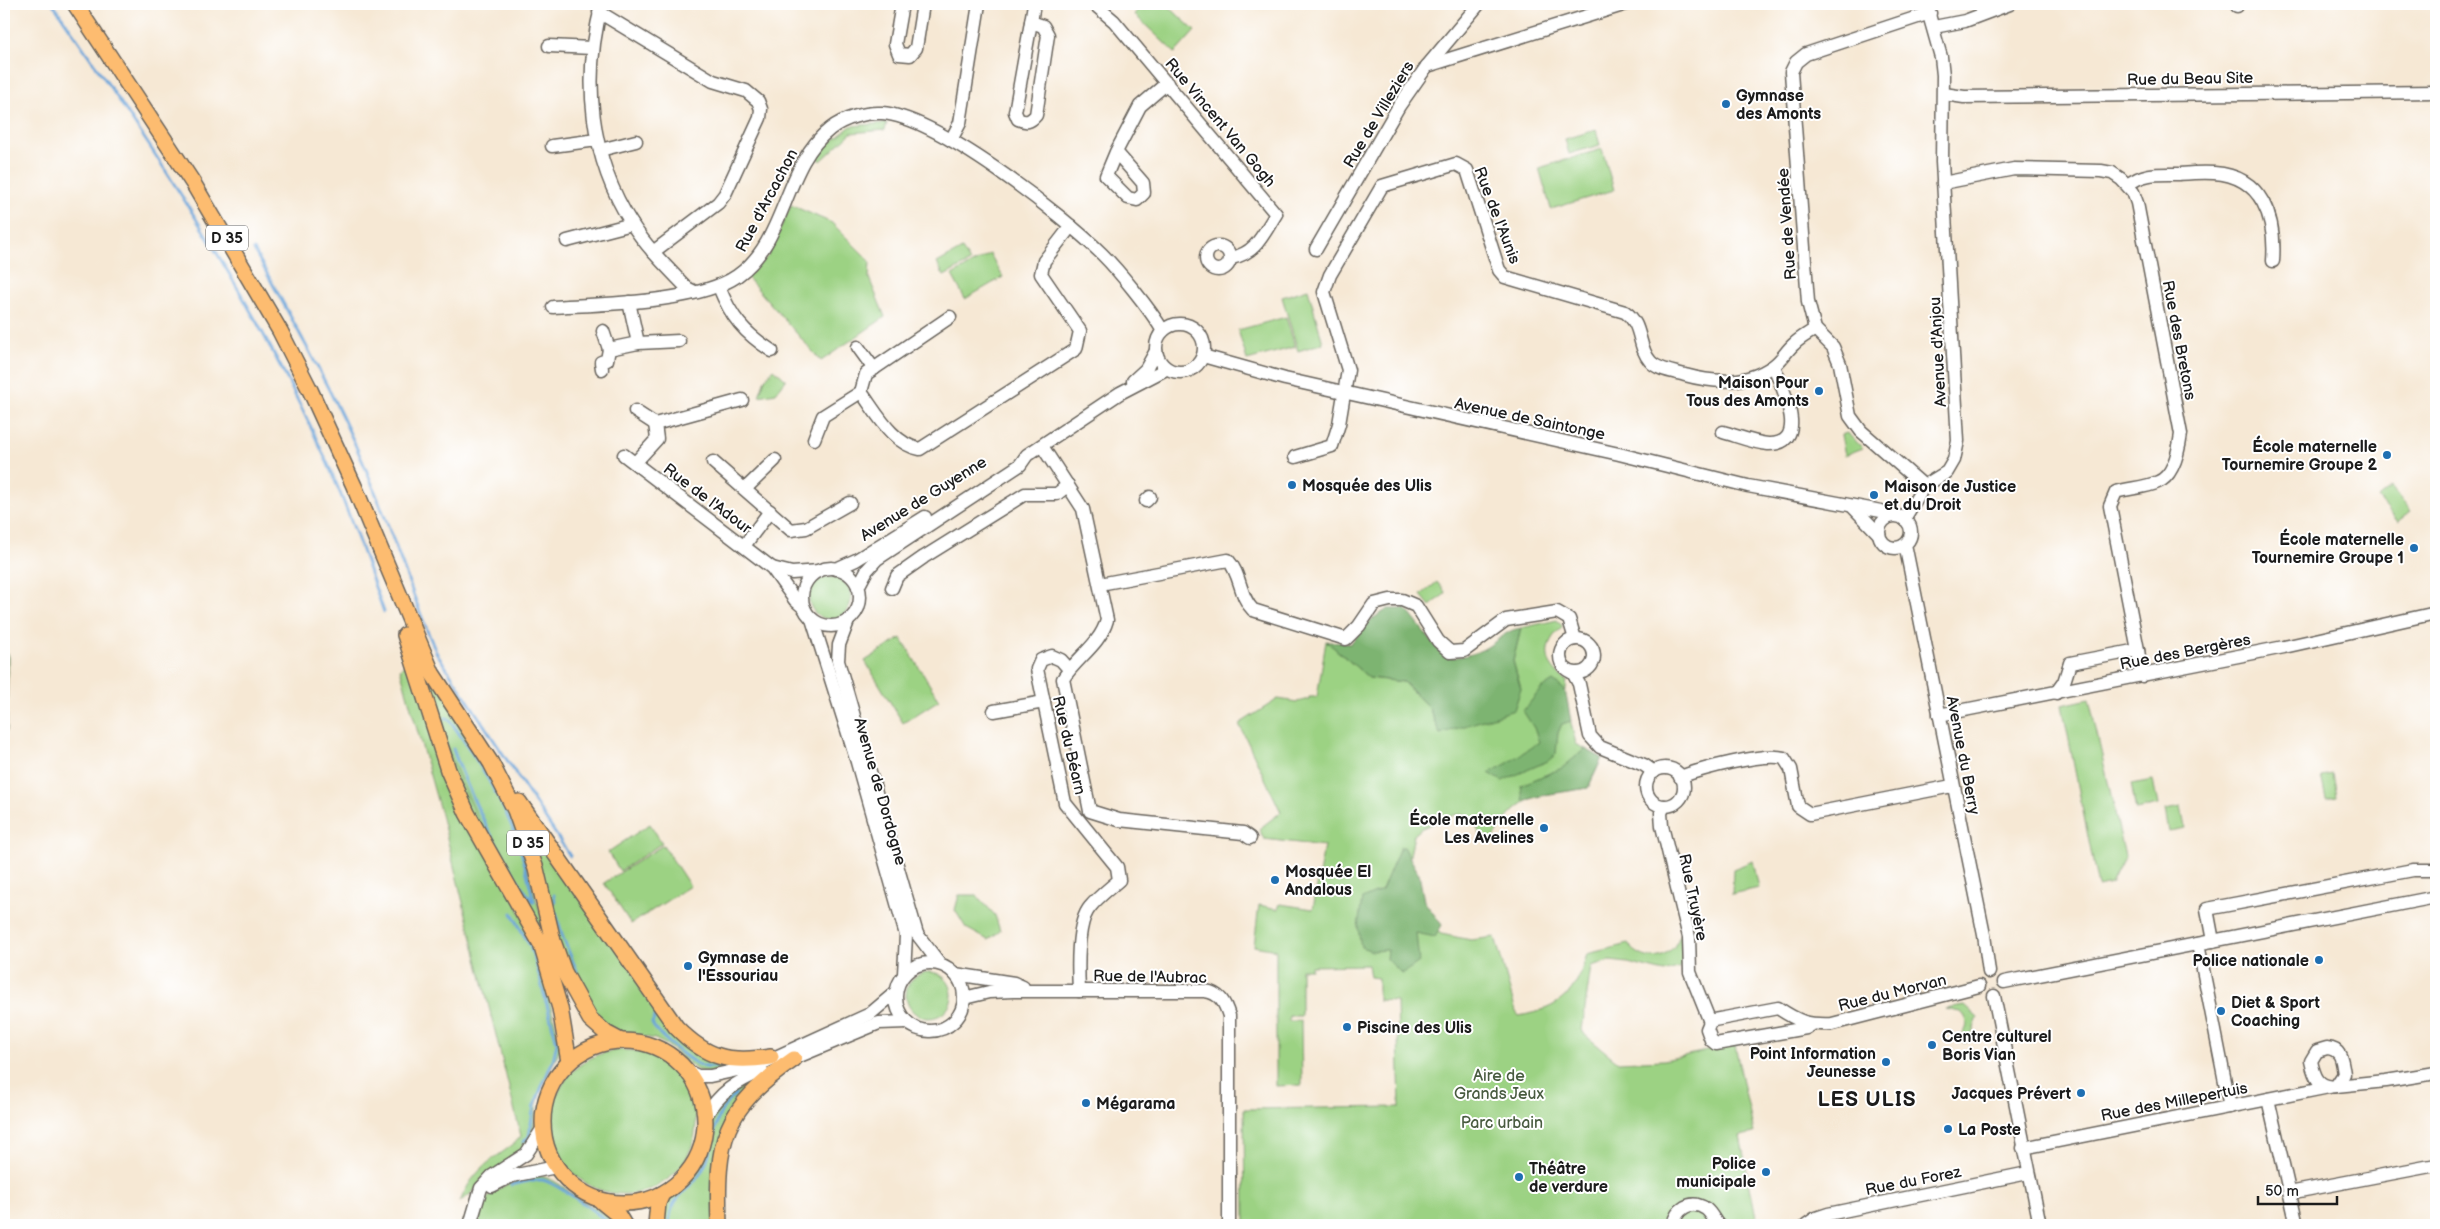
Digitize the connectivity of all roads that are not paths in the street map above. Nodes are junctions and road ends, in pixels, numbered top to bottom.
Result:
1 (75, 4) edge
2 (902, 4) edge
3 (923, 4) edge
4 (979, 4) edge
5 (1034, 4) edge
6 (1094, 4) edge
7 (1479, 4) edge
8 (1626, 4) edge
9 (2010, 4) edge
10 (600, 8) edge
11 (1928, 8) edge
12 (1031, 22) junction
13 (1934, 27) junction
14 (549, 46) dead end
15 (592, 48) junction
16 (1427, 66) junction
17 (1168, 83) junction
18 (2436, 92) edge
19 (1944, 94) junction
20 (951, 140) junction
21 (636, 141) dead end
22 (598, 145) junction
23 (552, 146) dead end
24 (1116, 152) dead end
25 (1943, 183) junction
26 (2128, 185) junction
27 (632, 224) junction
28 (1071, 226) junction
29 (567, 241) dead end
30 (1316, 250) dead end
31 (654, 252) junction
32 (1231, 258) dead end
33 (2273, 261) dead end
34 (718, 287) junction
35 (693, 291) junction
36 (629, 302) junction
37 (553, 307) dead end
38 (950, 317) dead end
39 (1815, 329) junction
40 (1163, 330) junction
41 (603, 331) dead end
42 (679, 341) dead end
43 (638, 343) junction
44 (858, 347) dead end
45 (609, 349) junction
46 (772, 351) dead end
47 (1156, 351) junction
48 (1203, 356) junction
49 (1774, 366) junction
50 (602, 368) dead end
51 (874, 369) junction
52 (1166, 369) junction
53 (862, 392) junction
54 (1120, 393) junction
55 (1345, 393) junction
56 (742, 400) dead end
57 (635, 411) dead end
58 (655, 424) junction
59 (1723, 432) dead end
60 (814, 439) dead end
61 (1042, 446) junction
62 (1027, 455) junction
63 (1295, 457) dead end
64 (775, 460) dead end
65 (713, 462) dead end
66 (1068, 485) junction
67 (1924, 486) junction
68 (745, 489) junction
69 (850, 503) dead end
70 (1852, 506) junction
71 (770, 511) junction
72 (1889, 517) junction
73 (1904, 519) junction
74 (1878, 534) junction
75 (744, 546) junction
76 (1903, 546) junction
77 (380, 552) junction
78 (772, 568) junction
79 (836, 569) junction
80 (820, 571) junction
81 (1100, 584) junction
82 (858, 587) junction
83 (892, 588) dead end
84 (808, 613) junction
85 (2436, 613) edge
86 (848, 621) junction
87 (1576, 639) junction
88 (2138, 650) junction
89 (1069, 669) junction
90 (1574, 673) junction
91 (2142, 676) junction
92 (2056, 693) junction
93 (1044, 702) junction
94 (994, 712) dead end
95 (1939, 715) junction
96 (491, 763) junction
97 (1654, 772) junction
98 (1680, 777) junction
99 (1952, 786) junction
100 (1664, 806) junction
101 (1250, 838) dead end
102 (2436, 870) edge
103 (2436, 897) edge
104 (2213, 942) junction
105 (2198, 944) junction
106 (940, 964) junction
107 (1989, 972) junction
108 (904, 974) junction
109 (955, 974) junction
110 (2004, 982) junction
111 (1980, 986) junction
112 (1032, 990) junction
113 (1079, 991) junction
114 (896, 992) junction
115 (1994, 996) junction
116 (964, 998) junction
117 (907, 1022) junction
118 (1710, 1022) junction
119 (1812, 1025) junction
120 (621, 1041) junction
121 (771, 1057) junction
122 (794, 1059) junction
123 (569, 1062) junction
124 (687, 1071) junction
125 (2436, 1073) edge
126 (2268, 1100) junction
127 (2230, 1107) junction
128 (705, 1117) junction
129 (543, 1128) junction
130 (2024, 1148) junction
131 (2436, 1165) edge
132 (556, 1167) junction
133 (2028, 1173) junction
134 (2289, 1193) junction
135 (662, 1194) junction
136 (479, 1197) junction
137 (598, 1200) junction
138 (2296, 1221) dead end
139 (470, 1225) edge
140 (624, 1225) edge
141 (656, 1225) edge
142 (719, 1225) edge
143 (1229, 1225) edge
144 (1673, 1225) edge
145 (1718, 1225) edge
146 (1806, 1225) edge
147 (2040, 1225) edge

1 - 77 main road, D 35
2 - 3 street
4 - 20 street
5 - 12 street
6 - 17 street, Rue Vincent Van Gogh
7 - 16 street, Rue de Villeziers
8 - 16 street
9 - 13 street
10 - 15 street
10 - 31 street
11 - 13 street, Avenue d'Anjou
11 - 39 street, Rue de Vendée
12 - 12 street
13 - 19 street, Avenue d'Anjou
14 - 15 street
15 - 22 street
16 - 30 street, Rue de Villeziers
17 - 24 street
17 - 32 street, Rue Vincent Van Gogh
18 - 19 street, Rue du Beau Site
19 - 25 street, Avenue d'Anjou
20 - 28 street, Rue d'Arcachon
20 - 34 street, Rue d'Arcachon
21 - 22 street
22 - 23 street
22 - 27 street
25 - 26 street
25 - 67 street, Avenue d'Anjou
26 - 33 street
26 - 88 street, Rue des Bretons
27 - 29 street
27 - 31 street
28 - 40 street, Rue d'Arcachon
28 - 53 street
31 - 35 street
34 - 35 street, Rue d'Arcachon
34 - 46 street
35 - 36 street, Rue d'Arcachon
36 - 37 street, Rue d'Arcachon
36 - 43 street
38 - 51 street
39 - 49 street, Rue de l'Aunis
39 - 67 street
40 - 47 street
40 - 48 street
41 - 45 street
42 - 43 street
43 - 45 street
44 - 51 street
45 - 50 street
47 - 52 street
47 - 54 street, Avenue de Guyenne
48 - 52 street
48 - 55 street, Avenue de Saintonge
49 - 55 street, Rue de l'Aunis
49 - 59 street
51 - 53 street
52 - 54 street, Avenue de Guyenne
53 - 60 street
54 - 61 street, Avenue de Guyenne
55 - 63 street, Rue de l'Aunis
55 - 70 street, Avenue de Saintonge
56 - 58 street
57 - 58 street
58 - 75 street, Rue de l'Adour
61 - 62 street, Avenue de Guyenne
61 - 66 street
62 - 79 street, Avenue de Guyenne
62 - 82 street, Avenue de Guyenne
64 - 68 street
65 - 68 street
66 - 81 street
66 - 83 street
67 - 73 street, Avenue d'Anjou
68 - 71 street
69 - 71 street
70 - 72 street, Avenue de Saintonge
70 - 74 street
71 - 75 street
72 - 73 street
72 - 74 street
73 - 76 street
74 - 76 street
75 - 78 street, Rue de l'Adour
76 - 95 street, Avenue du Berry
77 - 96 main road, D 35
77 - 123 main road, D 35
78 - 80 street, Rue de l'Adour
78 - 84 street, Rue de l'Adour
79 - 80 street
79 - 82 street
80 - 84 street
81 - 87 street
81 - 89 street
82 - 86 street
84 - 86 street
84 - 108 street, Avenue de Dordogne
85 - 91 street, Rue des Bergères
86 - 106 street, Avenue de Dordogne
87 - 90 street
87 - 90 street
88 - 91 street
88 - 92 street
89 - 93 street, Rue du Béarn
89 - 101 street
90 - 97 street
91 - 92 street, Rue des Bergères
92 - 95 street, Rue des Bergères
93 - 94 street
93 - 113 street, Rue du Béarn
95 - 99 street, Avenue du Berry
96 - 120 main road, D 35
96 - 121 main road
97 - 98 street
97 - 100 street
98 - 99 street
98 - 100 street
99 - 107 street, Avenue du Berry
100 - 118 street, Rue Truyère
102 - 104 street
103 - 104 street
104 - 105 street
105 - 110 street
105 - 127 street
106 - 108 street
106 - 109 street
107 - 110 street
107 - 111 street
108 - 114 street
109 - 112 street, Rue de l'Aubrac
109 - 116 street
110 - 115 street
111 - 115 street
111 - 119 street, Rue du Morvan
112 - 113 street, Rue de l'Aubrac
112 - 116 street, Rue de l'Aubrac
113 - 143 street, Rue de l'Aubrac
114 - 117 street
114 - 121 street
115 - 130 street
116 - 117 street
117 - 122 street
118 - 119 street, Rue du Morvan
118 - 119 street, Rue du Morvan
120 - 123 main road
120 - 124 main road
121 - 124 street
122 - 128 street
122 - 142 main road
123 - 129 main road
124 - 128 main road
125 - 126 street
126 - 127 street, Rue des Millepertuis
126 - 134 street, Rue des Millepertuis
127 - 130 street, Rue des Millepertuis
128 - 135 main road
129 - 132 main road
129 - 136 street
130 - 133 street
131 - 134 street
132 - 136 street
132 - 137 main road
133 - 146 street, Rue du Forez
133 - 147 street
134 - 138 street, Rue des Millepertuis
135 - 137 main road
135 - 141 main road
136 - 139 street
137 - 140 main road
144 - 145 street

